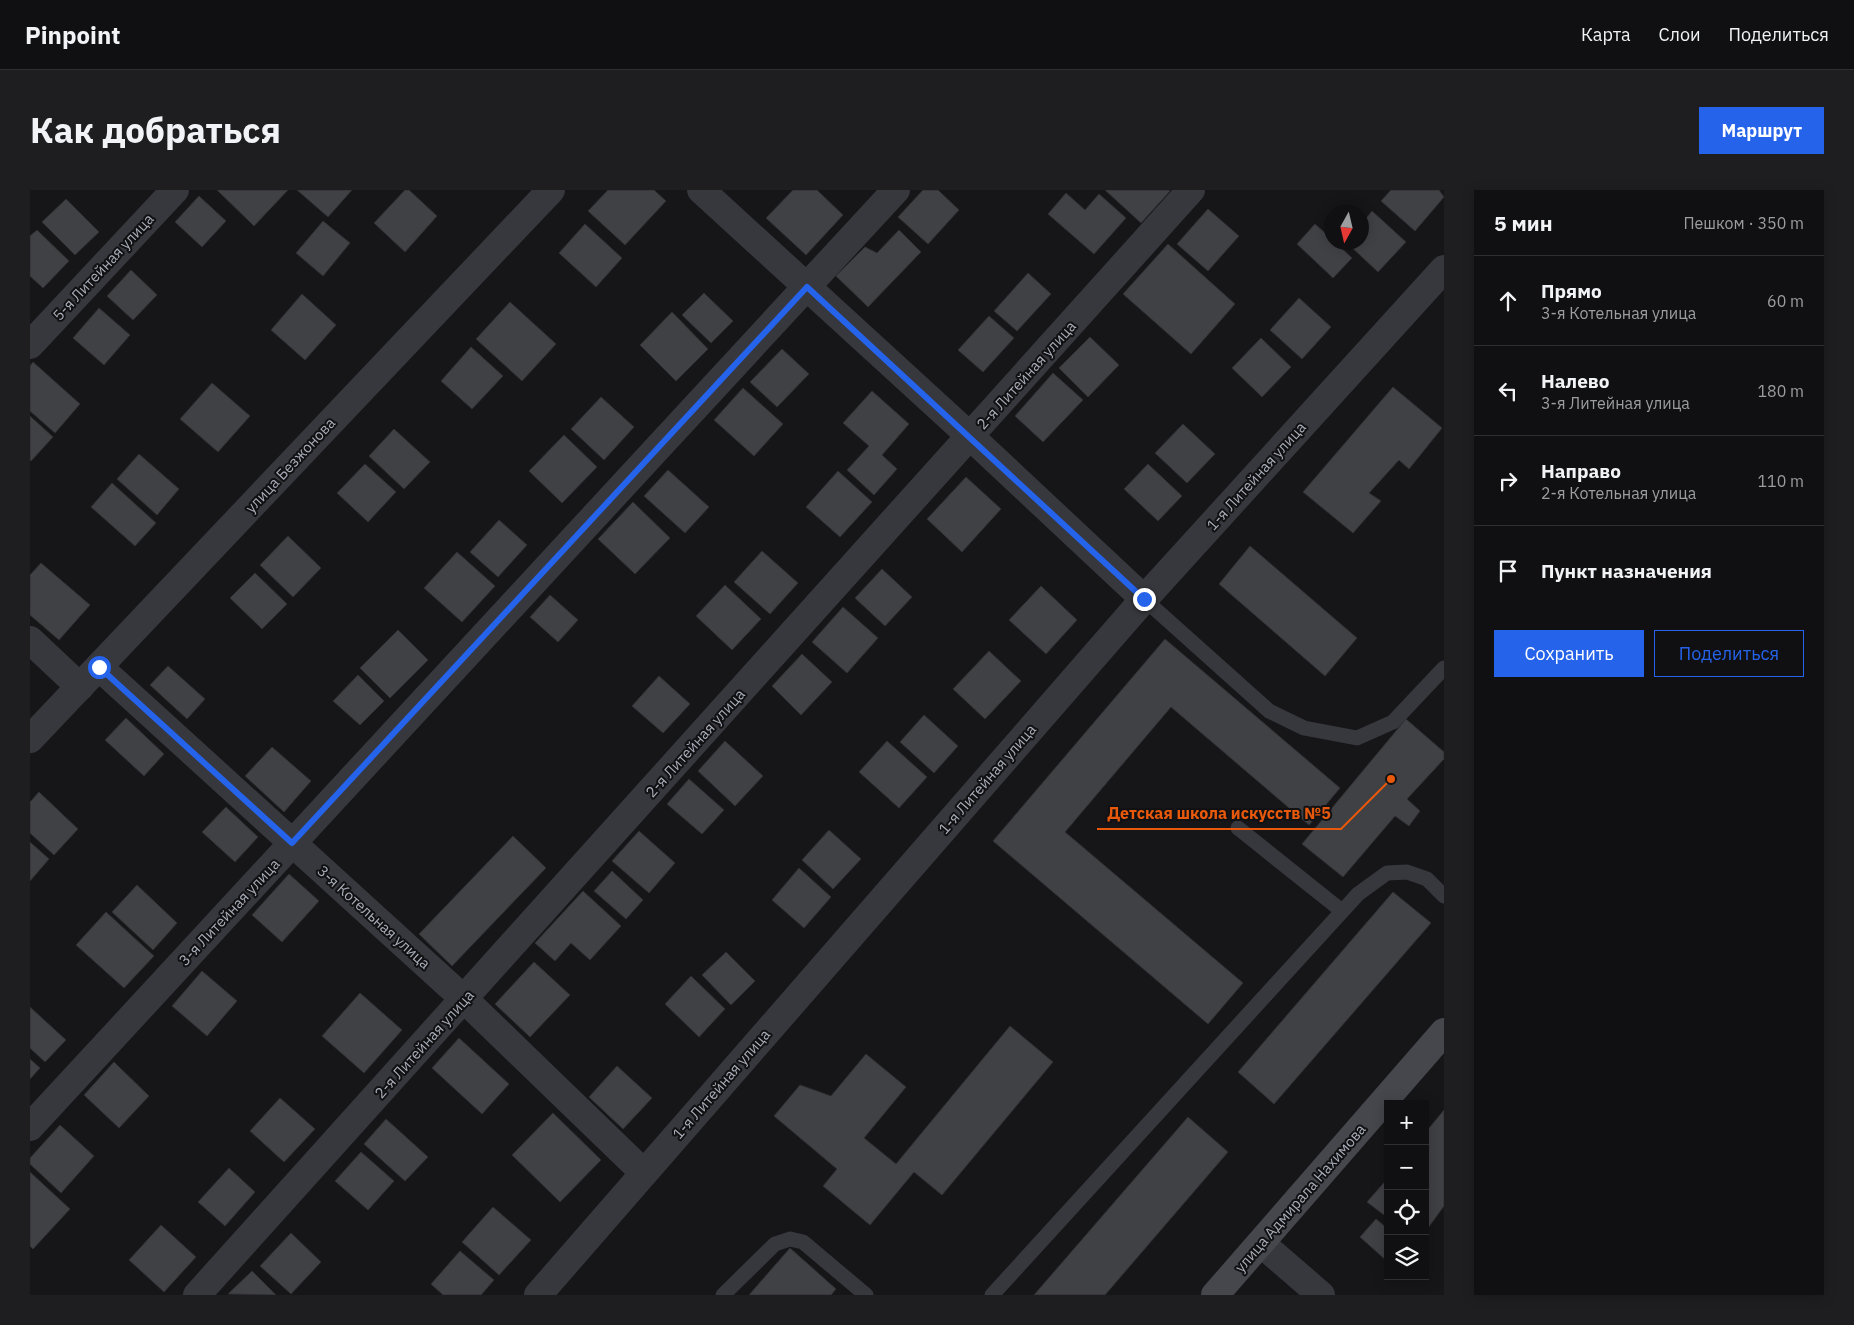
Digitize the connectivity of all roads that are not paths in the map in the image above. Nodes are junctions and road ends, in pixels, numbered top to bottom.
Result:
1 (175, 190) edge
2 (551, 190) edge
3 (701, 190) edge
4 (896, 190) edge
5 (1191, 190) edge
6 (1444, 269) edge
7 (807, 287) junction
8 (30, 345) edge
9 (971, 437) junction
10 (1144, 599) junction
11 (30, 640) edge
12 (99, 667) junction
13 (1444, 668) edge
14 (80, 687) junction
15 (30, 739) edge
16 (1238, 828) dead end
17 (292, 843) junction
18 (1444, 896) edge
19 (1342, 911) junction
20 (464, 999) junction
21 (1444, 1032) edge
22 (30, 1128) edge
23 (644, 1174) junction
24 (1262, 1244) junction
25 (197, 1295) edge
26 (538, 1295) edge
27 (723, 1295) edge
28 (866, 1295) edge
29 (992, 1295) edge
30 (1215, 1295) edge
31 (1321, 1295) edge

1 - 8 street, 5-я Литейная улица
2 - 12 street, улица Безжонова
3 - 7 street
4 - 7 street, 3-я Литейная улица
5 - 9 street, 2-я Литейная улица
6 - 10 street, 1-я Литейная улица
7 - 9 street
7 - 17 street, 3-я Литейная улица
9 - 10 street
9 - 20 street, 2-я Литейная улица
10 - 13 lane
10 - 23 street, 1-я Литейная улица
11 - 14 street
12 - 14 street, улица Безжонова
12 - 17 street, 3-я Котельная улица
14 - 15 street, улица Безжонова
16 - 19 lane
17 - 20 street, 3-я Котельная улица
17 - 22 street, 3-я Литейная улица
18 - 19 lane
19 - 29 lane
20 - 23 street, 3-я Котельная улица
20 - 25 street, 2-я Литейная улица
21 - 24 main road, улица Адмирала Нахимова
23 - 26 street, 1-я Литейная улица
24 - 30 main road, улица Адмирала Нахимова
24 - 31 street
27 - 28 lane

